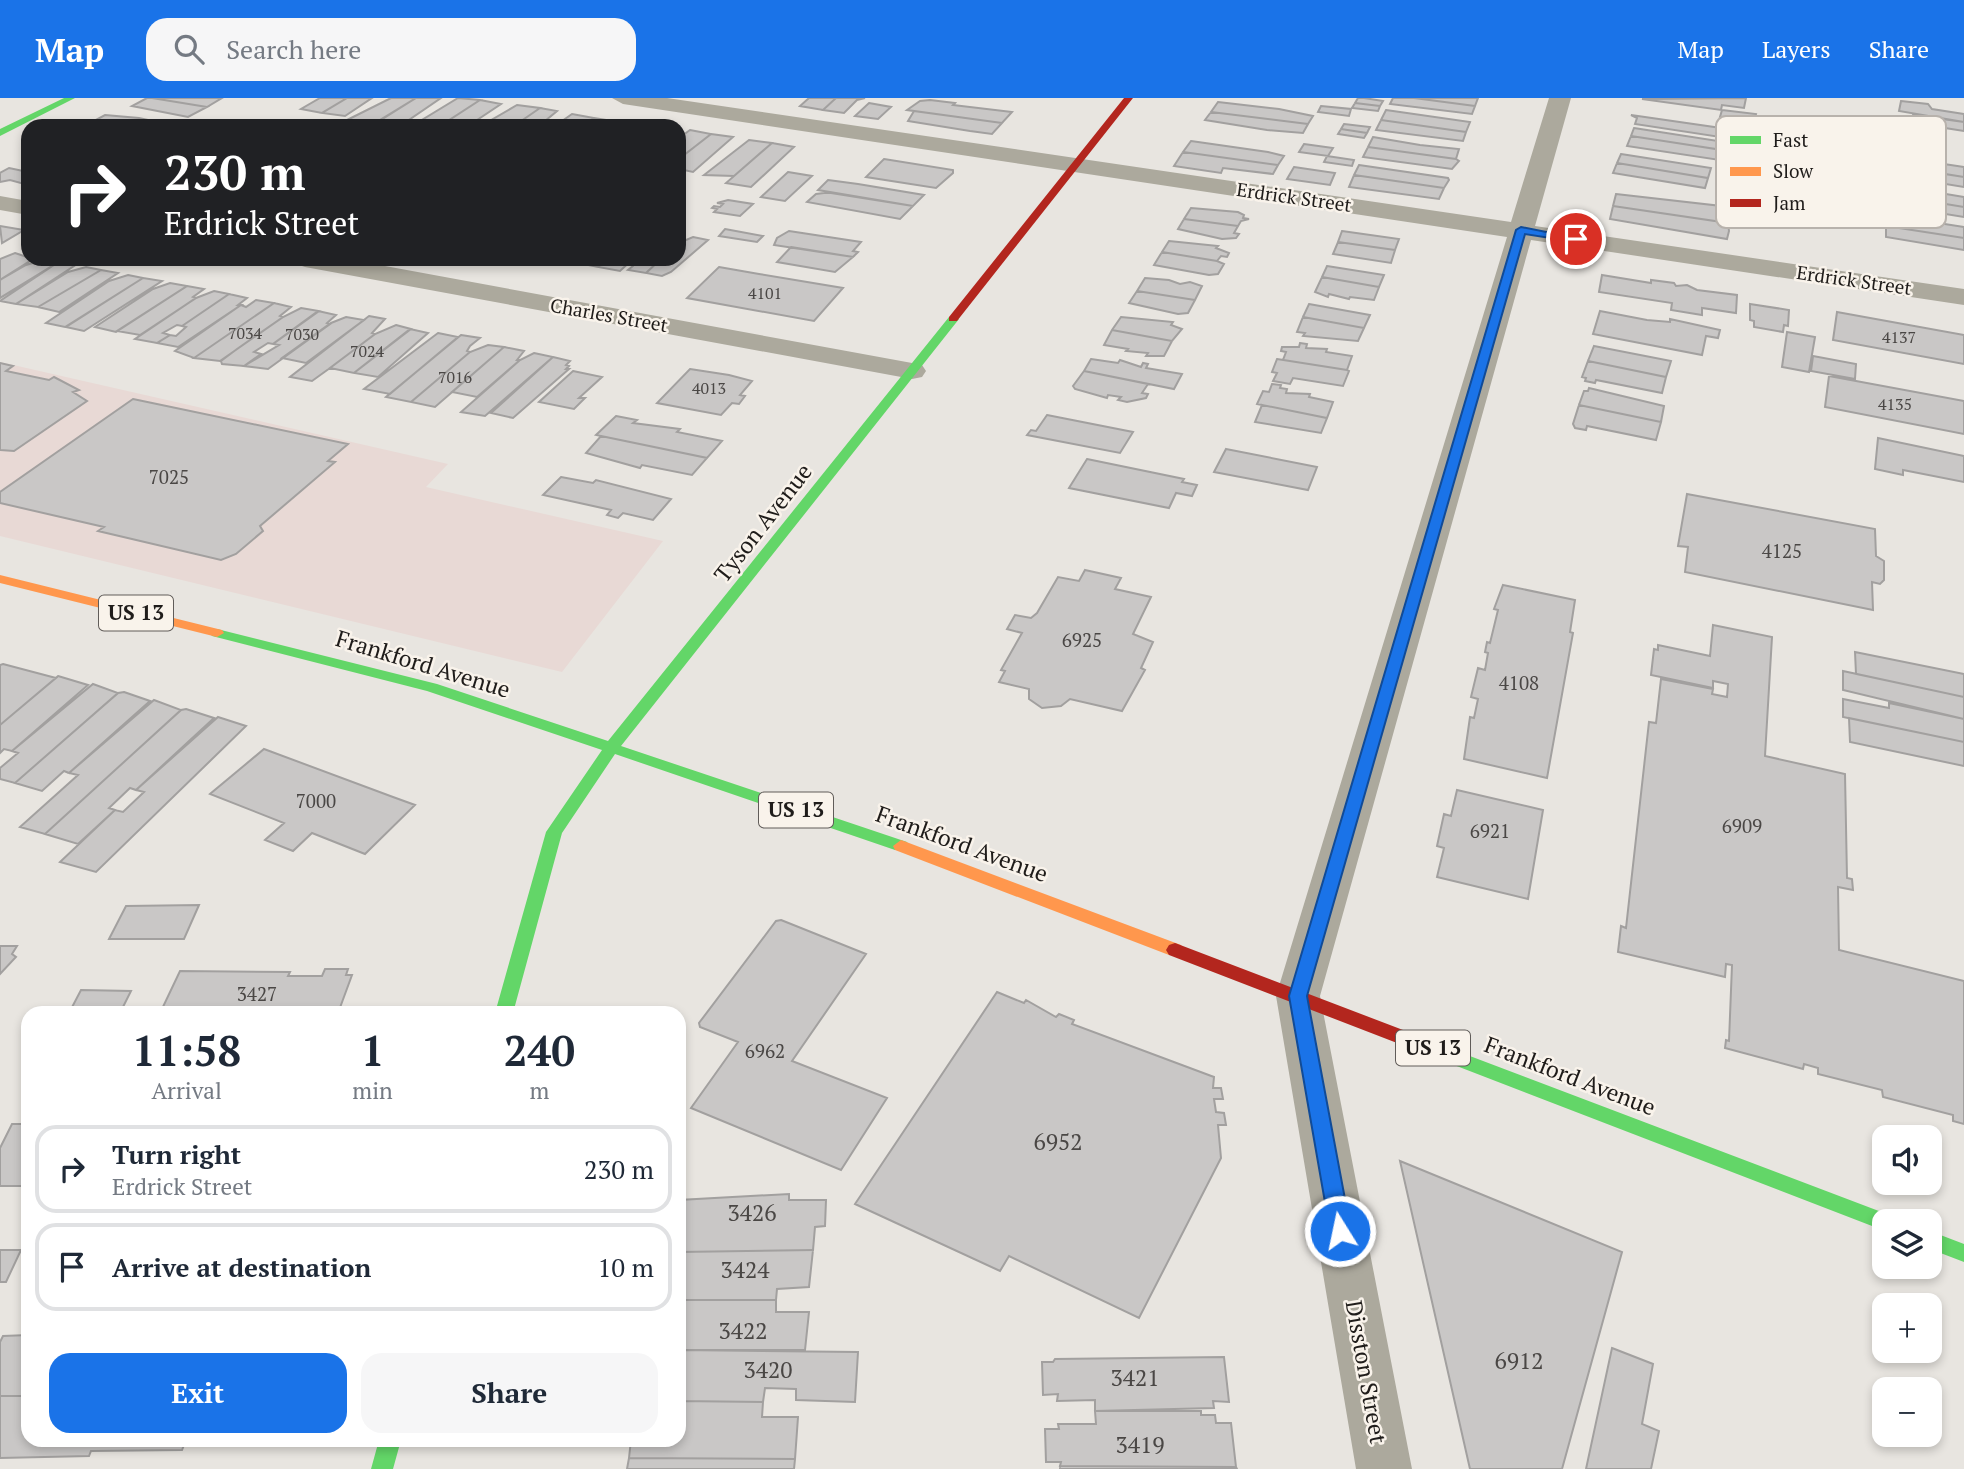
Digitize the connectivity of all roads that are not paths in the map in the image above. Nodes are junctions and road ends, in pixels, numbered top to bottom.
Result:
1 (71, 98) edge
2 (623, 98) edge
3 (1129, 98) edge
4 (1560, 98) edge
5 (28, 119) edge
6 (21, 123) edge
7 (0, 133) edge
8 (1076, 165) junction
9 (0, 202) edge
10 (21, 206) edge
11 (1521, 230) junction
12 (344, 266) edge
13 (1964, 297) edge
14 (912, 371) junction
15 (0, 579) edge
16 (612, 747) junction
17 (1298, 996) junction
18 (506, 1006) edge
19 (1872, 1217) edge
20 (1942, 1245) edge
21 (1964, 1253) edge
22 (388, 1447) edge
23 (382, 1469) edge
24 (1384, 1469) edge

1 - 5 street
2 - 8 street, Erdrick Street
3 - 8 street, Tyson Avenue
4 - 11 street, Disston Street
6 - 7 street
8 - 11 street, Erdrick Street
8 - 14 street, Tyson Avenue
9 - 10 street
11 - 13 street, Erdrick Street
11 - 17 street, Disston Street
12 - 14 street, Charles Street
14 - 16 street, Tyson Avenue
15 - 16 street, Frankford Avenue / US 13
16 - 17 street, Frankford Avenue / US 13
16 - 18 street, Tyson Avenue
17 - 19 street, Frankford Avenue / US 13
17 - 24 street, Disston Street
20 - 21 street
22 - 23 street

